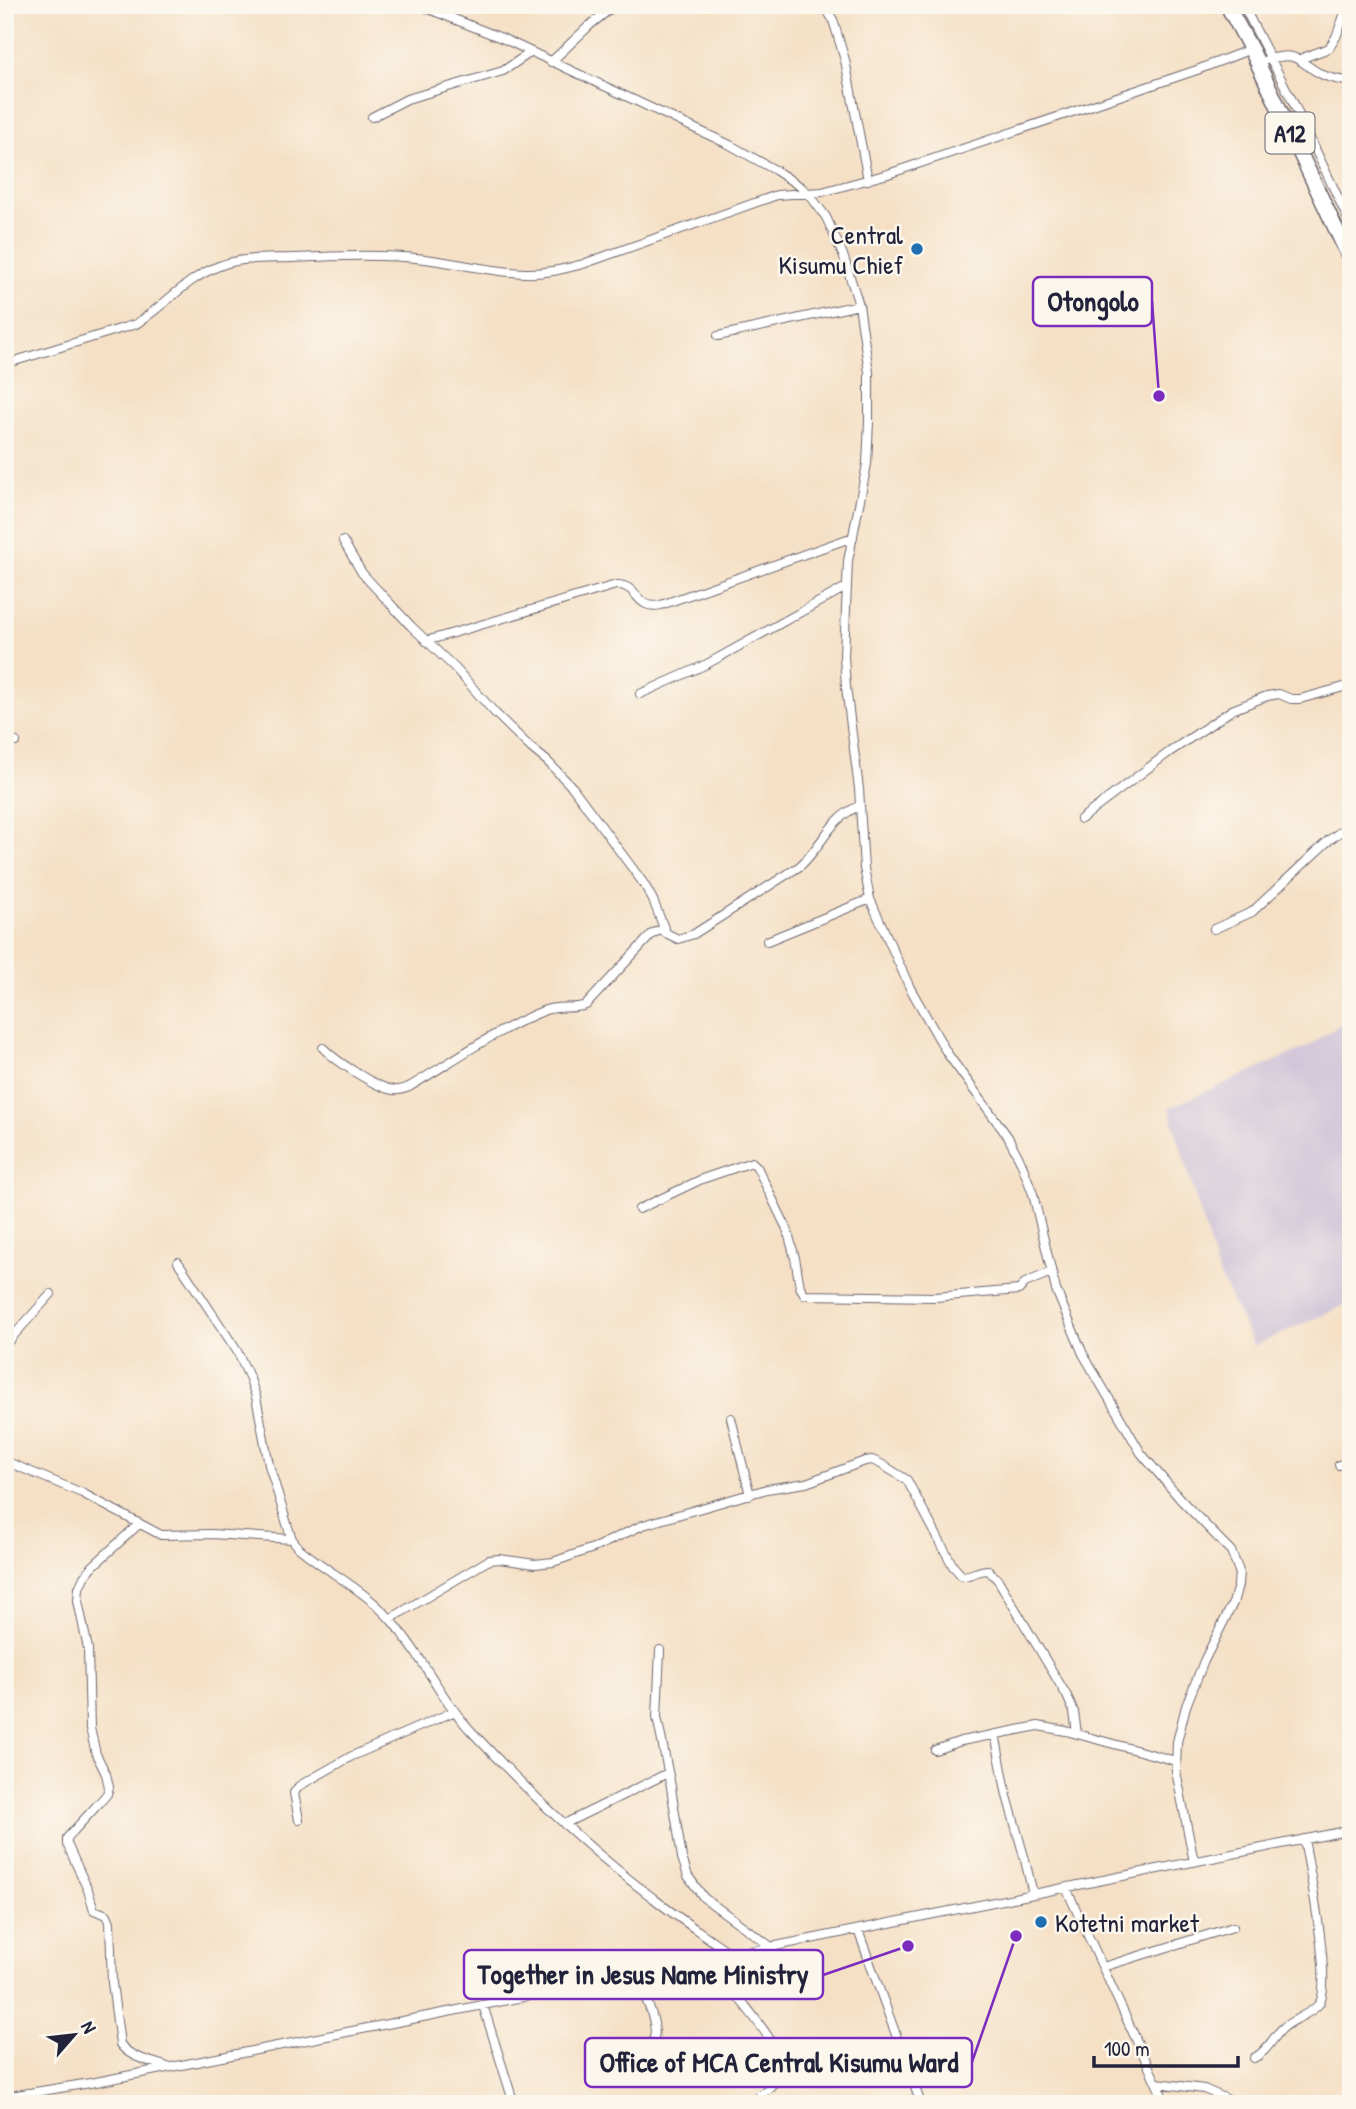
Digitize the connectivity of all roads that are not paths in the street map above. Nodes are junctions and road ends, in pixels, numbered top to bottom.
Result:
1 (419, 5) edge
2 (615, 5) edge
3 (824, 5) edge
4 (1227, 5) edge
5 (1243, 5) edge
6 (1348, 5) edge
7 (531, 52) junction
8 (1260, 57) junction
9 (1300, 59) junction
10 (551, 62) junction
11 (1351, 82) edge
12 (372, 117) dead end
13 (868, 180) junction
14 (809, 194) junction
15 (1351, 225) edge
16 (1351, 261) edge
17 (859, 305) junction
18 (718, 336) dead end
19 (5, 364) edge
20 (853, 537) junction
21 (343, 541) dead end
22 (846, 587) junction
23 (426, 641) junction
24 (1351, 685) edge
25 (640, 694) dead end
26 (5, 741) edge
27 (16, 742) dead end
28 (859, 806) junction
29 (1081, 819) dead end
30 (1351, 824) edge
31 (870, 899) junction
32 (1214, 929) dead end
33 (666, 933) junction
34 (767, 941) dead end
35 (323, 1048) dead end
36 (639, 1209) dead end
37 (178, 1262) dead end
38 (1051, 1272) junction
39 (51, 1294) dead end
40 (5, 1345) edge
41 (731, 1418) dead end
42 (5, 1461) edge
43 (1351, 1461) edge
44 (1339, 1465) dead end
45 (750, 1495) junction
46 (139, 1524) junction
47 (292, 1539) junction
48 (390, 1619) junction
49 (660, 1650) dead end
50 (455, 1711) junction
51 (996, 1734) junction
52 (1077, 1734) junction
53 (935, 1750) dead end
54 (1176, 1761) junction
55 (668, 1773) junction
56 (299, 1820) dead end
57 (564, 1824) junction
58 (1351, 1830) edge
59 (1304, 1839) junction
60 (1194, 1862) junction
61 (1066, 1888) junction
62 (1032, 1894) junction
63 (1233, 1927) dead end
64 (858, 1930) junction
65 (770, 1946) junction
66 (731, 1954) junction
67 (706, 1959) junction
68 (1103, 1967) junction
69 (634, 1973) junction
70 (483, 2005) junction
71 (1254, 2058) dead end
72 (168, 2067) junction
73 (607, 2070) dead end
74 (1157, 2083) junction
75 (5, 2097) edge
76 (514, 2104) edge
77 (748, 2104) edge
78 (921, 2104) edge
79 (1166, 2104) edge
80 (1272, 2104) edge

1 - 7 street
2 - 10 street
3 - 13 street
4 - 8 highway, A12
5 - 8 street
6 - 9 street
7 - 10 street
7 - 12 street
8 - 9 street
8 - 13 street
8 - 15 street
8 - 16 highway, A12
9 - 11 street
10 - 14 street
13 - 14 street
14 - 17 street
14 - 19 street
17 - 18 street
17 - 20 street
20 - 22 street
20 - 23 street
21 - 23 street
22 - 25 street
22 - 28 street
23 - 33 street
24 - 29 street
26 - 27 street
28 - 31 street
28 - 33 street
30 - 32 street
31 - 34 street
31 - 38 street
33 - 35 street
36 - 38 street
37 - 47 street
38 - 54 street
39 - 40 street
41 - 45 street
42 - 46 street
43 - 44 street
45 - 48 street
45 - 52 street
46 - 47 street
46 - 72 street
47 - 48 street
48 - 50 street
49 - 55 street
50 - 56 street
50 - 57 street
51 - 52 street
51 - 53 street
51 - 62 street
52 - 54 street
54 - 60 street
55 - 57 street
55 - 65 street
57 - 66 street
58 - 59 street
59 - 60 street
59 - 71 street
60 - 61 street
61 - 62 street
61 - 68 street
62 - 64 street
63 - 68 street
64 - 65 street
64 - 78 street
65 - 66 street
66 - 67 street
67 - 69 street
67 - 77 street
68 - 74 street
69 - 70 street
69 - 73 street
70 - 72 street
70 - 76 street
72 - 75 street
74 - 79 street
74 - 80 street

